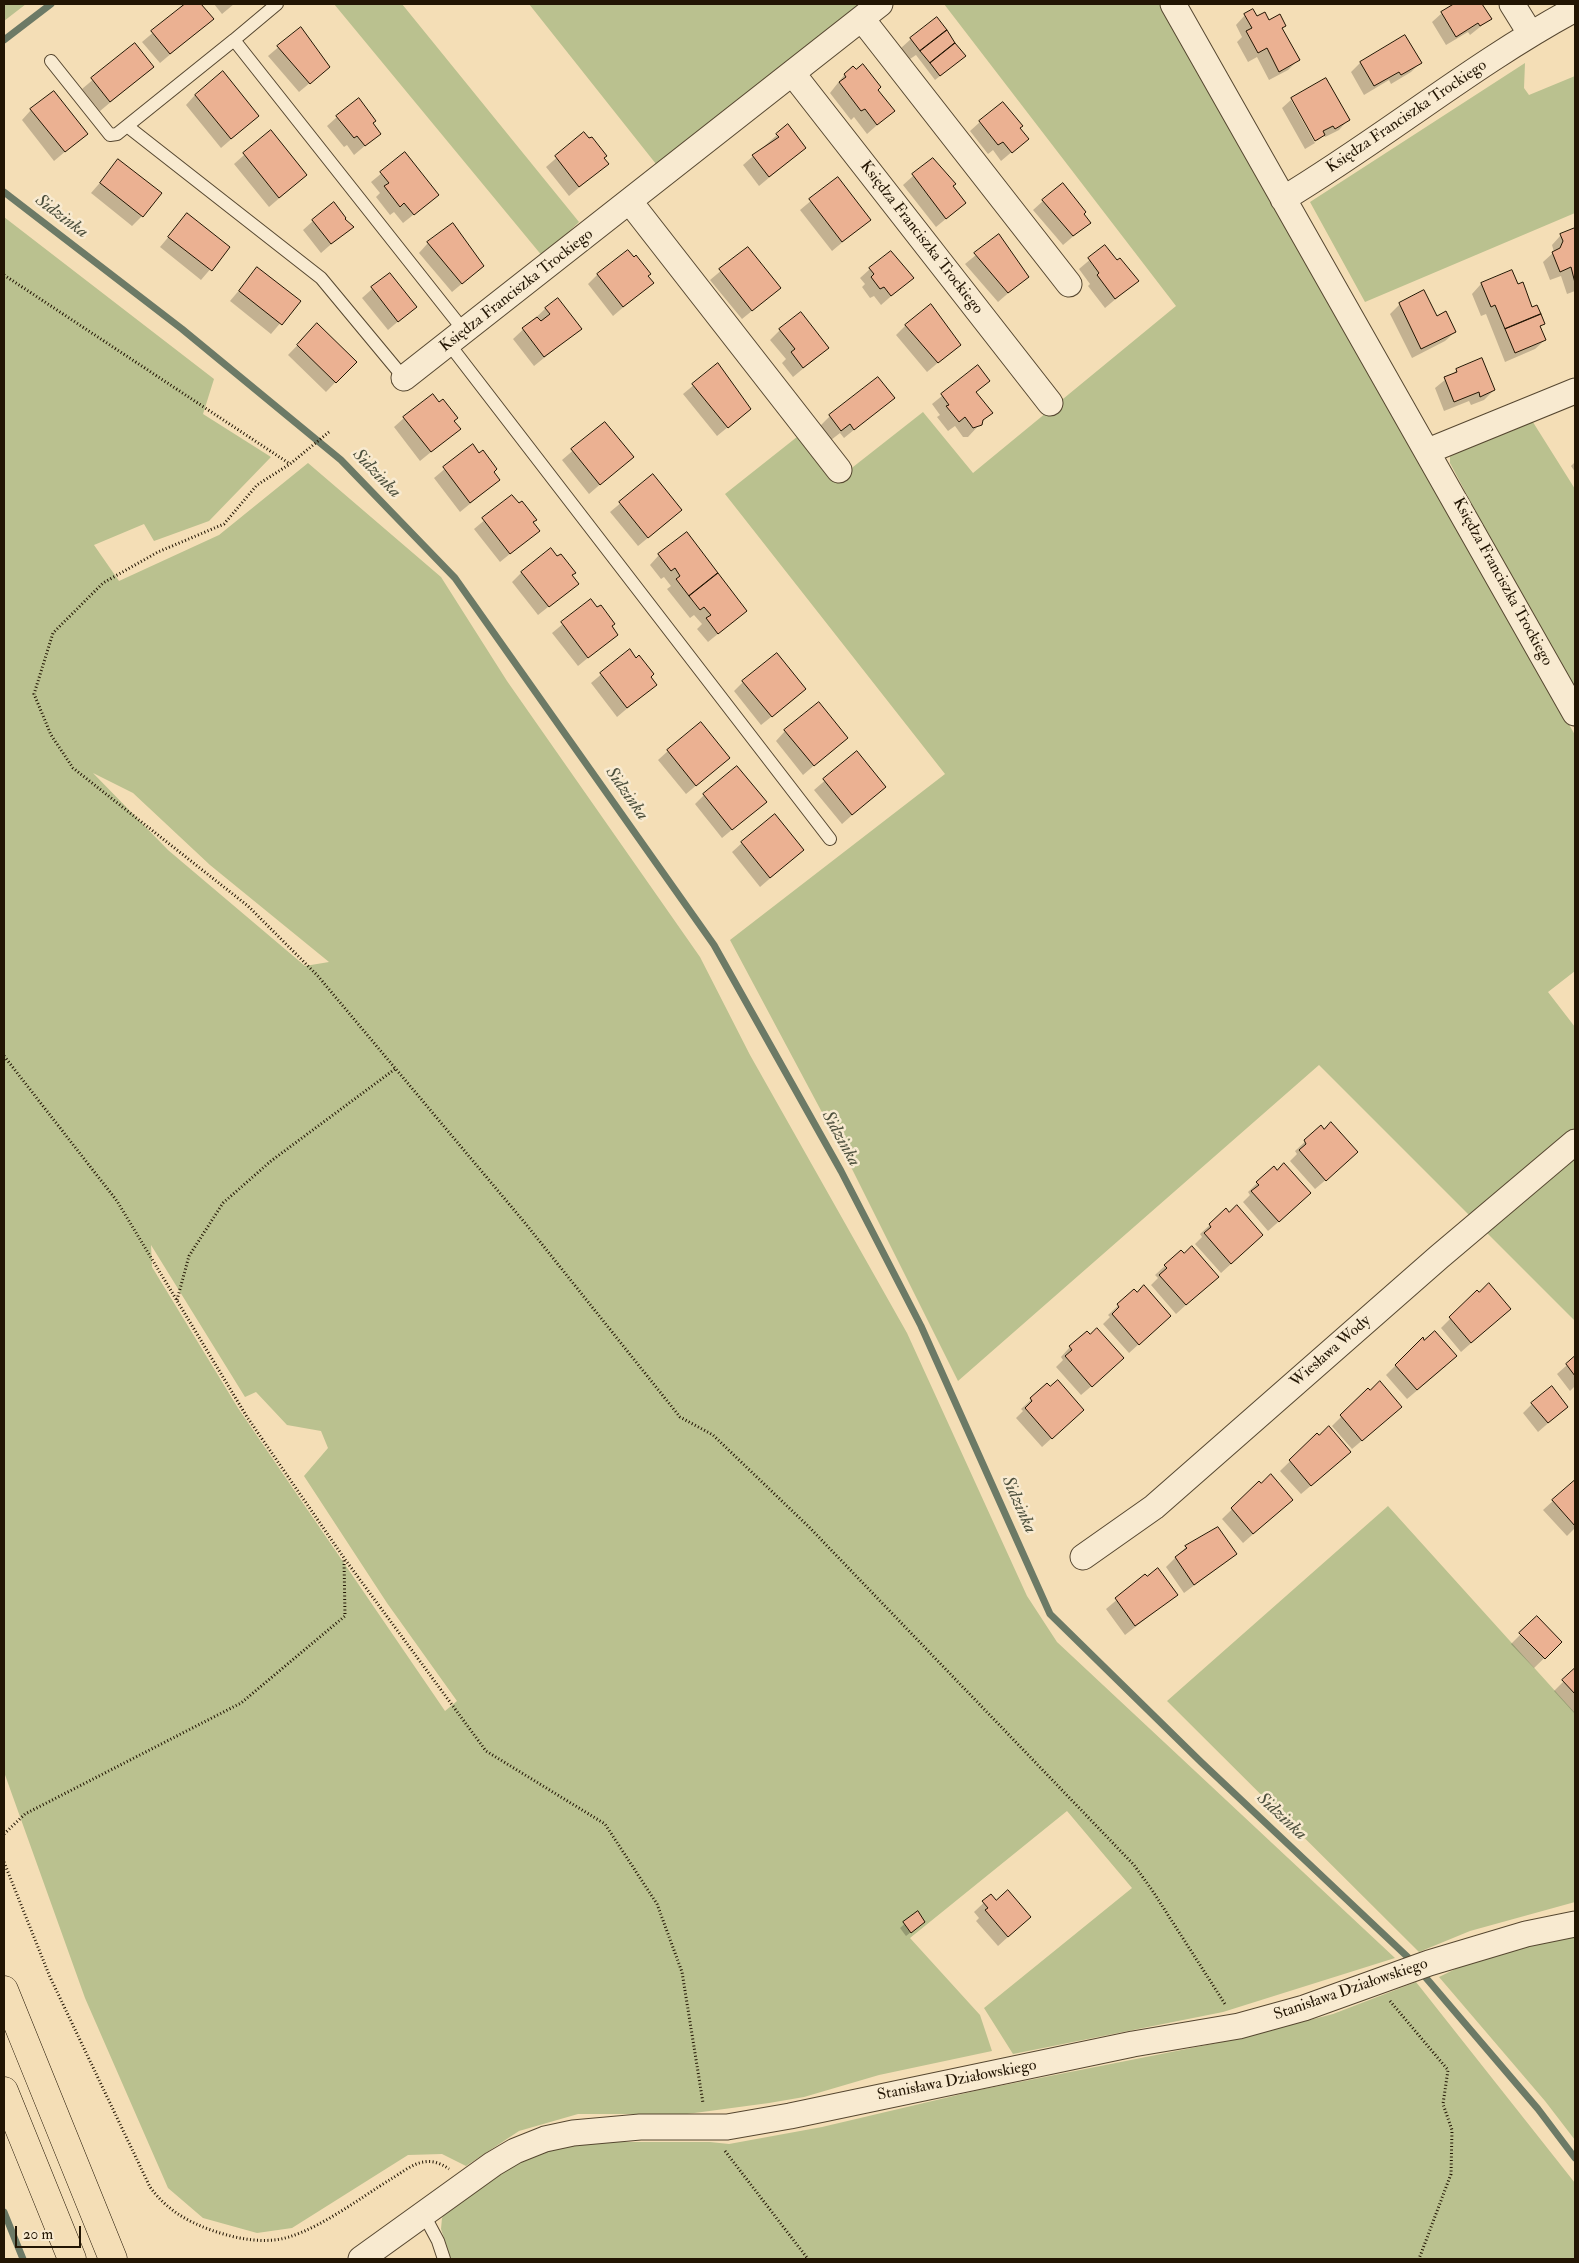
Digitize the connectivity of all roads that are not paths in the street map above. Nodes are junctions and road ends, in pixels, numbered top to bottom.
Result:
1 (277, 4) edge
2 (1173, 4) edge
3 (1512, 4) edge
4 (1575, 9) edge
5 (871, 12) edge
6 (1530, 33) junction
7 (234, 40) junction
8 (51, 61) dead end
9 (793, 74) junction
10 (127, 126) junction
11 (1283, 199) junction
12 (630, 202) junction
13 (1069, 284) dead end
14 (457, 338) junction
15 (404, 378) joint
16 (1575, 391) edge
17 (1050, 403) dead end
18 (1428, 451) junction
19 (839, 470) dead end
20 (1575, 713) edge
21 (830, 839) dead end
22 (1575, 1142) edge
23 (1083, 1556) dead end
24 (1575, 1924) edge
25 (4, 1990) edge
26 (4, 2091) edge
27 (423, 2212) junction
28 (72, 2259) edge
29 (113, 2259) edge
30 (360, 2259) edge
31 (444, 2259) edge

1 - 7 lane
2 - 11 street, Księdza Franciszka Trockiego
3 - 6 street
4 - 6 street, Księdza Franciszka Trockiego
5 - 9 street, Księdza Franciszka Trockiego
5 - 13 street, Księdza Franciszka Trockiego
6 - 11 street, Księdza Franciszka Trockiego
7 - 10 lane
7 - 14 lane
8 - 10 lane
9 - 12 street, Księdza Franciszka Trockiego
9 - 17 street, Księdza Franciszka Trockiego
10 - 15 lane
11 - 18 street, Księdza Franciszka Trockiego
12 - 14 street, Księdza Franciszka Trockiego
12 - 19 street
14 - 15 street, Księdza Franciszka Trockiego
14 - 21 lane
16 - 18 street
18 - 20 street, Księdza Franciszka Trockiego
22 - 23 street, Wiesława Wody
24 - 27 street, Stanisława Działowskiego
25 - 29 highway
26 - 28 highway
27 - 30 street, Stanisława Działowskiego
27 - 31 lane

